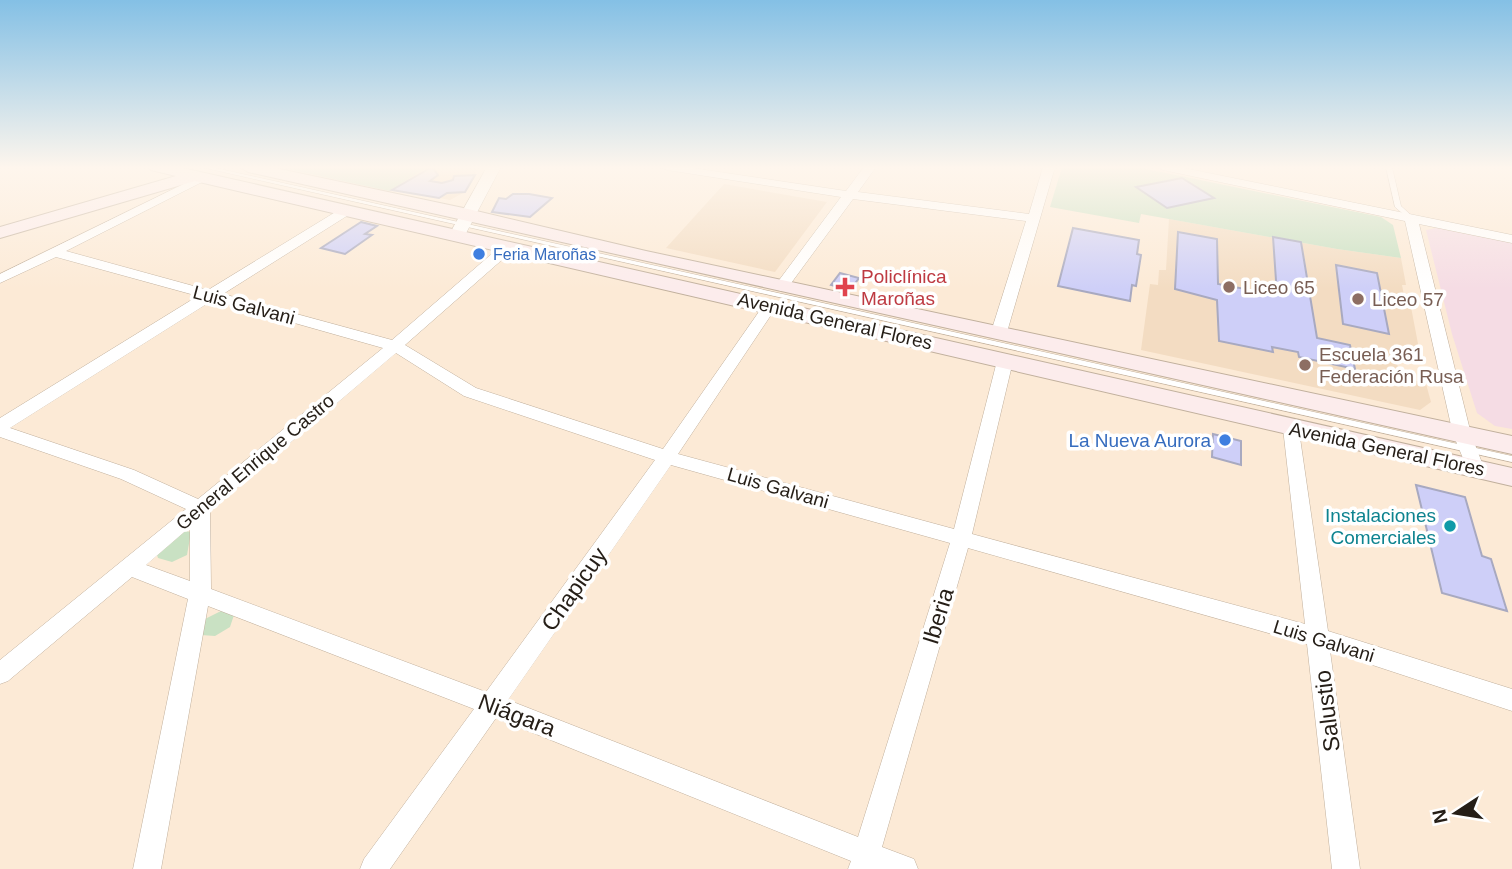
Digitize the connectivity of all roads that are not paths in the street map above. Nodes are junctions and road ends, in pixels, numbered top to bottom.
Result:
1 (85, 208) edge
2 (137, 208) edge
3 (334, 208) edge
4 (386, 208) edge
5 (402, 208) edge
6 (470, 208) edge
7 (841, 208) edge
8 (946, 208) edge
9 (1036, 208) edge
10 (1360, 208) edge
11 (1399, 208) edge
12 (346, 211) junction
13 (1033, 218) junction
14 (1411, 218) junction
15 (460, 224) junction
16 (0, 233) edge
17 (1512, 239) edge
18 (507, 247) junction
19 (54, 252) junction
20 (0, 279) edge
21 (211, 296) junction
22 (776, 296) junction
23 (999, 332) junction
24 (395, 346) junction
25 (1005, 361) junction
26 (1292, 428) junction
27 (0, 429) edge
28 (1512, 445) edge
29 (1468, 450) junction
30 (667, 457) junction
31 (1512, 459) edge
32 (1512, 477) edge
33 (200, 508) junction
34 (961, 539) junction
35 (129, 567) junction
36 (200, 594) junction
37 (1318, 638) junction
38 (0, 674) edge
39 (1512, 700) edge
40 (492, 705) junction
41 (865, 861) edge
42 (147, 869) edge
43 (374, 869) edge
44 (904, 869) edge
45 (1346, 869) edge

1 - 16 main road
2 - 19 street
3 - 12 main road, Avenida General Flores
4 - 15 lane, Avenida General Flores
5 - 15 main road, Avenida General Flores
6 - 15 street
7 - 22 street, Chapicuy
8 - 13 street
9 - 13 street
10 - 14 street
11 - 14 lane
12 - 15 main road, Avenida General Flores
12 - 21 street
13 - 23 street
14 - 17 street
14 - 29 street
15 - 18 main road, Avenida General Flores
15 - 22 main road, Avenida General Flores
15 - 29 lane, Avenida General Flores
18 - 22 main road, Avenida General Flores
18 - 24 street, General Enrique Castro
19 - 20 street
19 - 21 street, Luis Galvani
21 - 24 street, Luis Galvani
21 - 27 street
22 - 23 main road, Avenida General Flores
22 - 25 main road, Avenida General Flores
22 - 30 street, Chapicuy
23 - 29 main road, Avenida General Flores
24 - 30 street, Luis Galvani
24 - 33 street, General Enrique Castro
25 - 26 main road, Avenida General Flores
25 - 34 street, Iberia
26 - 29 main road, Avenida General Flores
26 - 37 street, Salustio
27 - 33 street
28 - 29 main road, Avenida General Flores
29 - 31 lane, Avenida General Flores
29 - 32 main road, Avenida General Flores
30 - 34 street, Luis Galvani
30 - 40 street, Chapicuy
33 - 35 street, General Enrique Castro
33 - 36 street
34 - 37 street, Luis Galvani
34 - 41 street, Iberia
35 - 36 street, Niágara
35 - 38 street, General Enrique Castro
36 - 40 street, Niágara
36 - 42 street
37 - 39 street, Luis Galvani
37 - 45 street, Salustio
40 - 41 street, Niágara
40 - 43 street, Chapicuy
41 - 44 street, Niágara

